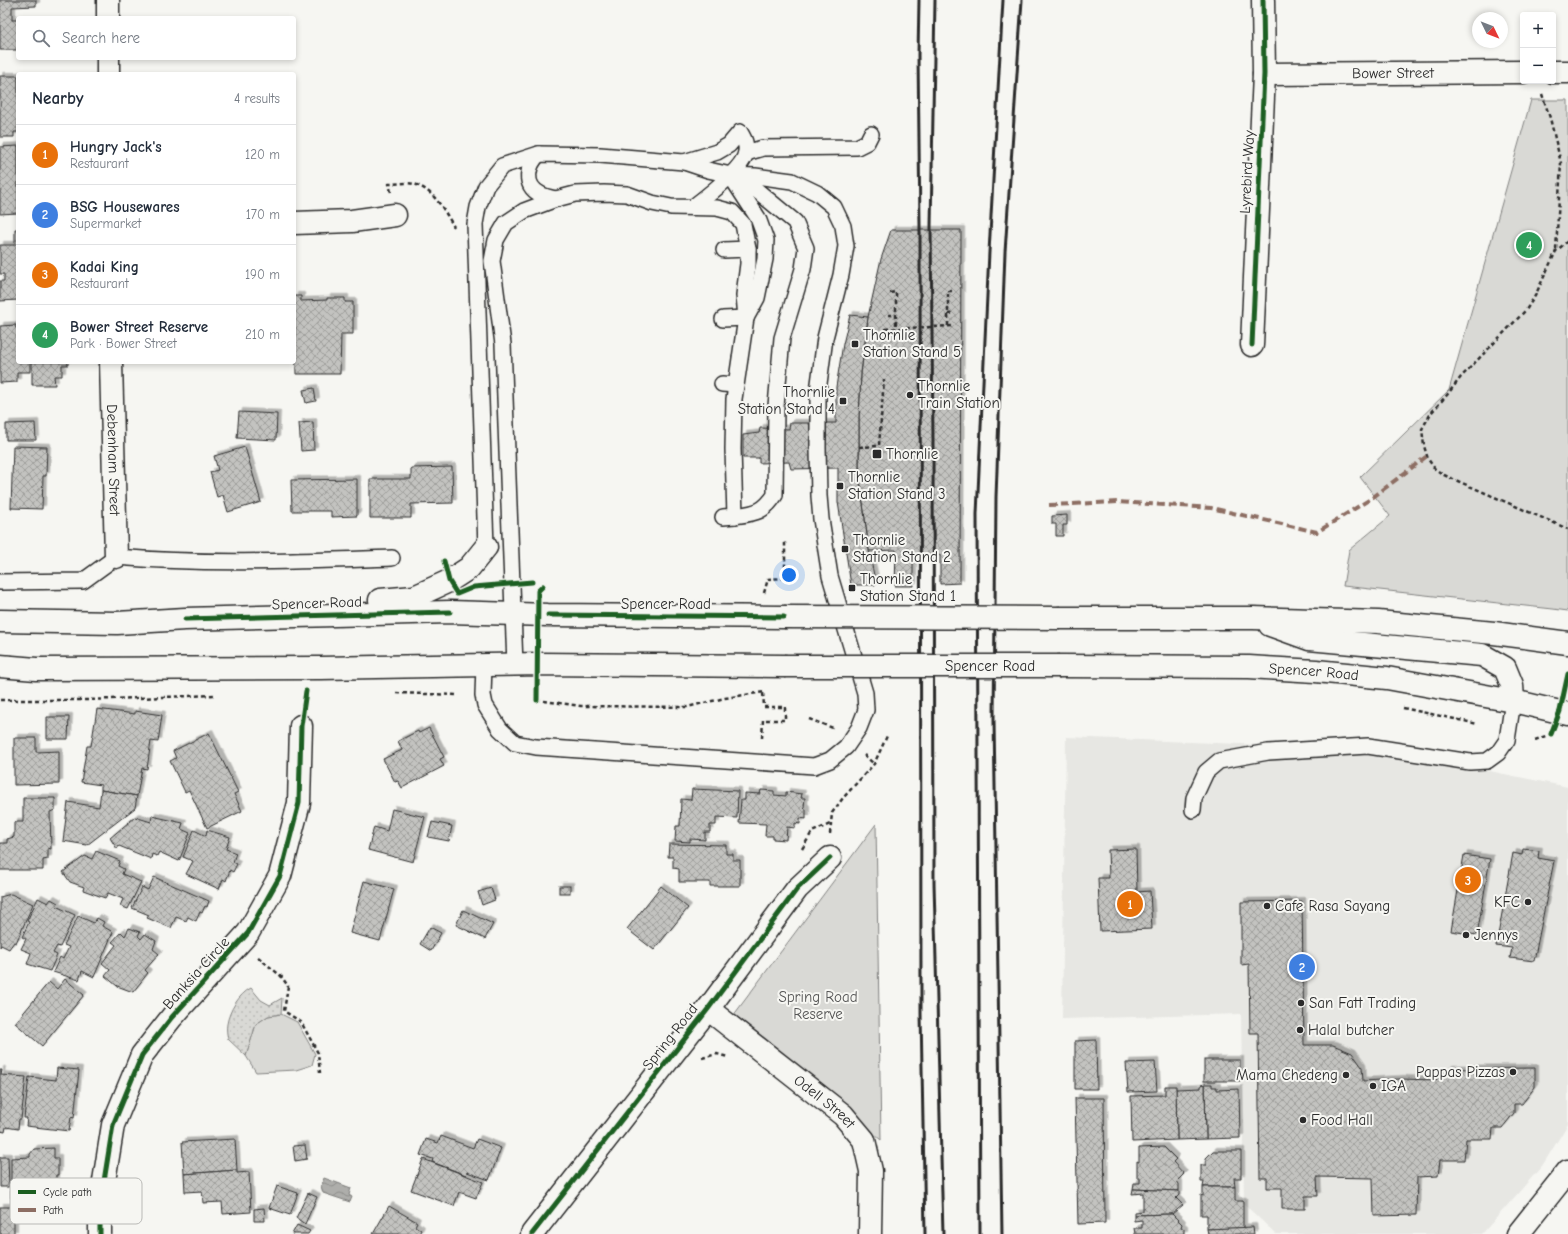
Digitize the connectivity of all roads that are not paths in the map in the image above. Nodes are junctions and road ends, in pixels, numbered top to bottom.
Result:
1 (108, 0) edge
2 (1263, 0) edge
3 (108, 16) edge
4 (108, 60) edge
5 (108, 72) edge
6 (1520, 72) edge
7 (1556, 72) edge
8 (1568, 72) edge
9 (1264, 74) junction
10 (871, 134) dead end
11 (539, 154) junction
12 (746, 154) junction
13 (684, 162) junction
14 (731, 175) junction
15 (556, 199) junction
16 (693, 207) junction
17 (395, 215) road end
18 (296, 222) edge
19 (748, 249) junction
20 (724, 250) dead end
21 (746, 318) junction
22 (723, 319) dead end
23 (1252, 346) dead end
24 (111, 364) edge
25 (486, 547) joint
26 (116, 557) junction
27 (392, 558) dead end
28 (0, 582) edge
29 (513, 613) junction
30 (1253, 618) junction
31 (185, 619) junction
32 (0, 620) edge
33 (1568, 643) edge
34 (515, 664) junction
35 (484, 665) junction
36 (0, 666) edge
37 (36, 669) junction
38 (0, 680) edge
39 (1513, 701) junction
40 (1568, 714) edge
41 (301, 726) dead end
42 (1193, 810) dead end
43 (830, 858) road end
44 (708, 1008) junction
45 (1568, 1171) edge
46 (104, 1178) edge
47 (532, 1234) edge
48 (870, 1234) edge
49 (1518, 1234) edge

1 - 3 main road
2 - 9 main road, Lyrebird Way
4 - 5 main road
6 - 9 main road, Bower Street
7 - 8 main road
9 - 23 main road, Lyrebird Way
10 - 12 lane
11 - 13 lane
11 - 15 lane
11 - 25 lane
12 - 13 lane
12 - 14 lane
13 - 14 lane
14 - 16 lane
14 - 21 lane
14 - 21 lane
14 - 35 lane
15 - 16 lane
15 - 29 lane
16 - 19 lane
17 - 18 main road
19 - 20 lane
19 - 21 lane
21 - 22 lane
24 - 26 main road, Debenham Street
25 - 31 main road
26 - 27 lane
26 - 28 lane
29 - 30 main road, Spencer Road, bridge
29 - 31 main road, Spencer Road
29 - 34 lane
30 - 33 main road, Spencer Road
30 - 39 main road
31 - 32 main road, Spencer Road
34 - 35 main road, Spencer Road
34 - 39 main road, Spencer Road, bridge
35 - 37 main road, Spencer Road
36 - 37 main road, Spencer Road
37 - 38 main road
39 - 40 main road, Spencer Road
39 - 42 lane
41 - 46 main road, Banksia Circle
43 - 44 main road, Spring Road
44 - 47 main road, Spring Road
44 - 48 main road, Odell Street
45 - 49 main road

